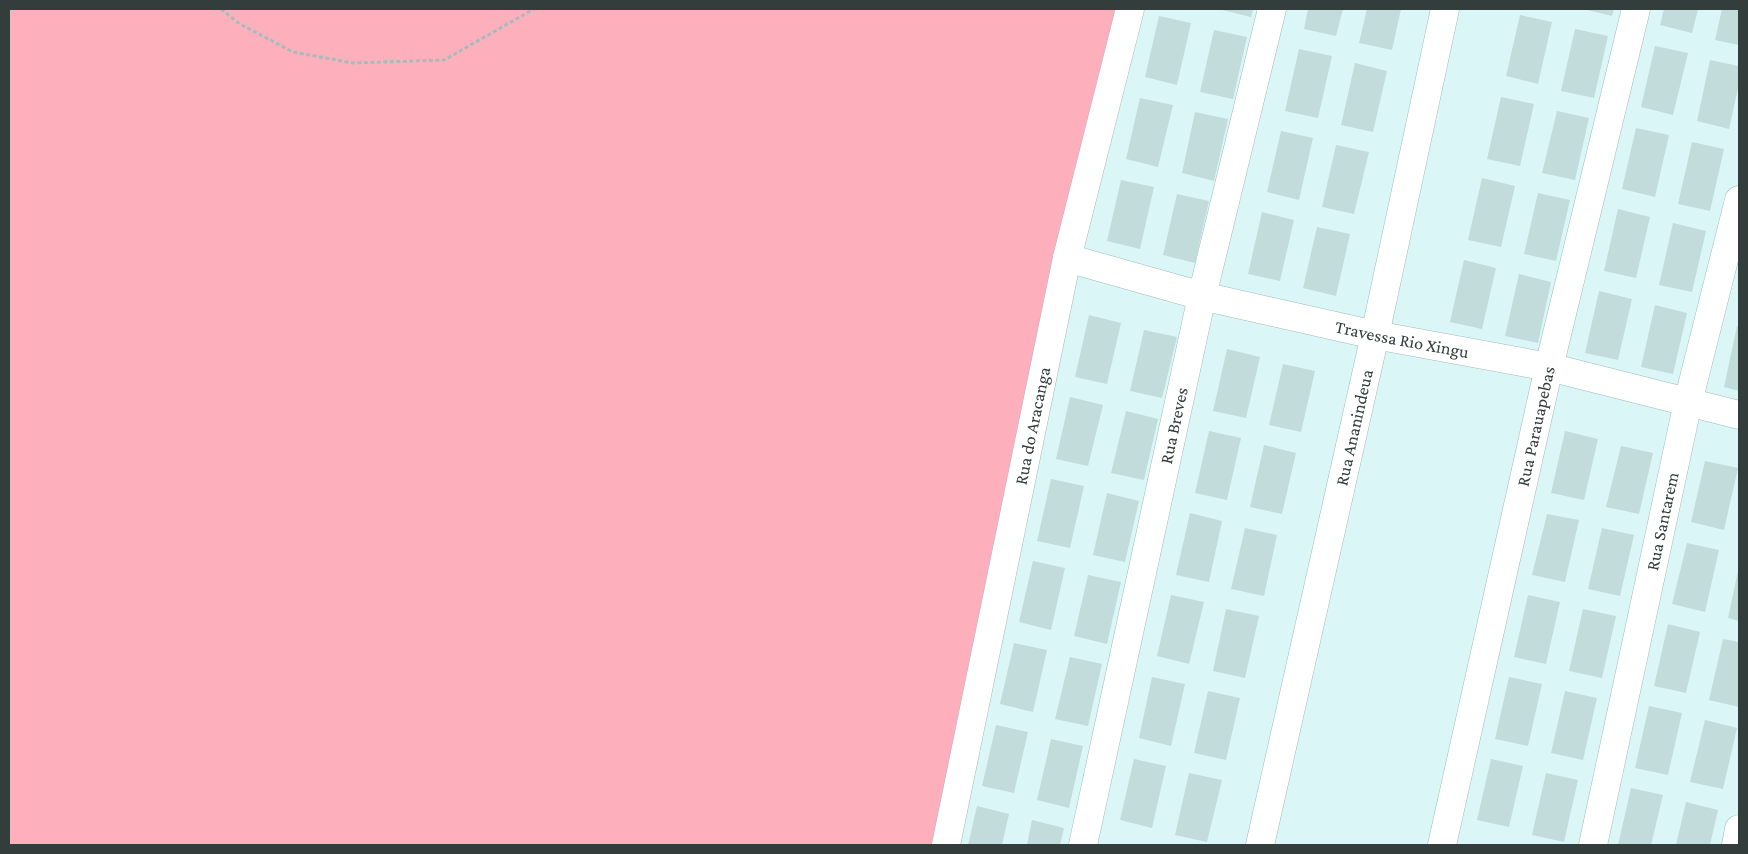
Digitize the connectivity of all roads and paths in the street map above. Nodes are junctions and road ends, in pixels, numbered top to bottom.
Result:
1 (221, 9) edge
2 (534, 9) edge
3 (1130, 9) edge
4 (1272, 9) edge
5 (1445, 9) edge
6 (1636, 9) edge
7 (1739, 200) edge
8 (1066, 258) junction
9 (1202, 296) junction
10 (1374, 335) junction
11 (1549, 367) junction
12 (1688, 402) junction
13 (1739, 415) edge
14 (1739, 829) edge
15 (946, 845) edge
16 (1082, 845) edge
17 (1260, 845) edge
18 (1442, 845) edge
19 (1593, 845) edge
20 (1736, 845) edge

1 - 2 path
3 - 8 street, Rua do Aracanga
4 - 9 street, Rua Breves
5 - 10 street, Rua Ananindeua
6 - 11 street, Rua Parauapebas
7 - 12 street, Rua Santarem
8 - 9 street, Travessa Rio Xingu
8 - 15 street, Rua do Aracanga
9 - 10 street, Travessa Rio Xingu
9 - 16 street, Rua Breves
10 - 11 street, Travessa Rio Xingu
10 - 17 street, Rua Ananindeua
11 - 12 street, Travessa Rio Xingu
11 - 18 street, Rua Parauapebas
12 - 13 street, Travessa Rio Xingu
12 - 19 street, Rua Santarem
14 - 20 street

